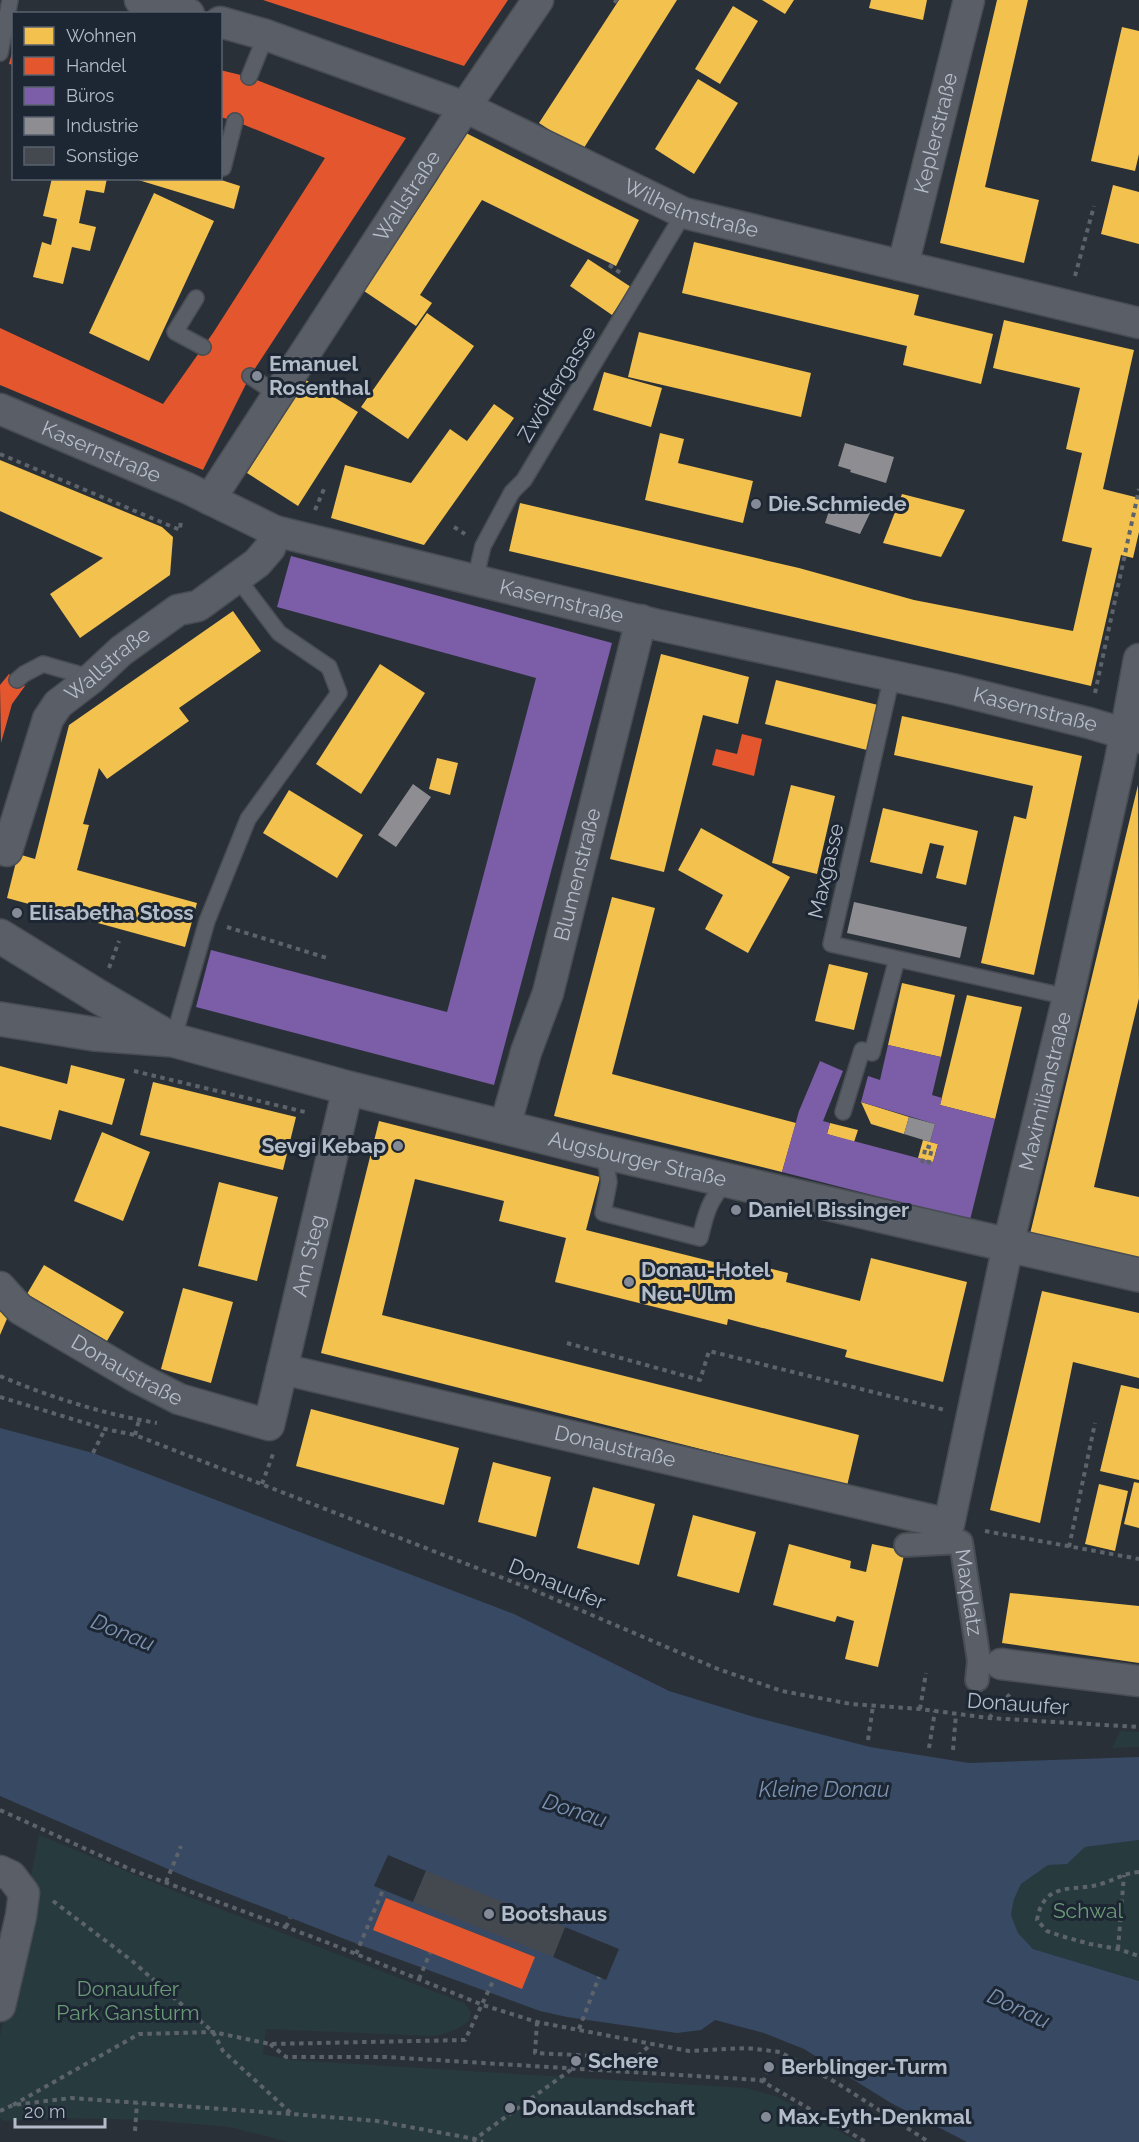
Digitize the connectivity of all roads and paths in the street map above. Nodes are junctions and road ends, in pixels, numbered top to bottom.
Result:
1 (10, 0) edge
2 (140, 0) edge
3 (538, 0) edge
4 (969, 0) edge
5 (182, 12) edge
6 (222, 23) edge
7 (266, 35) junction
8 (0, 53) edge
9 (249, 76) dead end
10 (465, 107) junction
11 (235, 121) dead end
12 (225, 169) edge
13 (1094, 206) dead end
14 (684, 213) junction
15 (903, 265) junction
16 (196, 298) dead end
17 (1067, 306) junction
18 (1139, 323) edge
19 (203, 347) dead end
20 (250, 376) dead end
21 (278, 395) junction
22 (0, 409) edge
23 (0, 454) edge
24 (1139, 489) edge
25 (209, 499) junction
26 (180, 530) dead end
27 (275, 531) junction
28 (1125, 556) dead end
29 (238, 579) junction
30 (475, 580) junction
31 (641, 620) junction
32 (1139, 658) edge
33 (892, 676) junction
34 (92, 678) junction
35 (17, 680) dead end
36 (1132, 736) edge
37 (7, 851) dead end
38 (207, 921) junction
39 (0, 936) edge
40 (119, 940) dead end
41 (327, 958) dead end
42 (897, 959) junction
43 (107, 974) dead end
44 (1068, 997) junction
45 (0, 1019) edge
46 (173, 1040) junction
47 (133, 1071) dead end
48 (348, 1088) junction
49 (843, 1112) dead end
50 (341, 1120) junction
51 (505, 1126) junction
52 (604, 1152) junction
53 (922, 1163) dead end
54 (928, 1165) dead end
55 (728, 1180) junction
56 (1008, 1245) junction
57 (1139, 1275) edge
58 (0, 1287) edge
59 (567, 1343) dead end
60 (282, 1369) junction
61 (0, 1376) edge
62 (0, 1397) edge
63 (972, 1417) junction
64 (1095, 1423) dead end
65 (269, 1425) joint
66 (105, 1429) junction
67 (135, 1435) junction
68 (93, 1453) dead end
69 (273, 1456) dead end
70 (262, 1484) junction
71 (949, 1524) junction
72 (906, 1545) dead end
73 (1069, 1547) junction
74 (1139, 1559) edge
75 (988, 1667) joint
76 (926, 1673) dead end
77 (1139, 1681) edge
78 (873, 1706) junction
79 (920, 1709) junction
80 (934, 1712) junction
81 (956, 1714) junction
82 (1139, 1727) edge
83 (868, 1740) dead end
84 (929, 1748) dead end
85 (953, 1750) dead end
86 (0, 1810) edge
87 (181, 1846) dead end
88 (1139, 1872) edge
89 (1124, 1874) junction
90 (12, 1880) edge
91 (166, 1882) junction
92 (383, 1890) dead end
93 (290, 1918) dead end
94 (286, 1927) junction
95 (1118, 1948) junction
96 (430, 1953) dead end
97 (356, 1954) junction
98 (1139, 1956) edge
99 (599, 1977) dead end
100 (419, 1979) junction
101 (494, 1979) dead end
102 (483, 2005) junction
103 (0, 2006) edge
104 (537, 2022) junction
105 (579, 2029) junction
106 (213, 2032) junction
107 (651, 2043) junction
108 (270, 2044) junction
109 (769, 2067) dead end
110 (573, 2069) junction
111 (763, 2082) junction
112 (137, 2103) junction
113 (13, 2105) junction
114 (0, 2111) edge
115 (292, 2114) junction
116 (135, 2131) dead end
117 (474, 2140) edge
118 (483, 2142) edge
119 (866, 2142) edge
120 (929, 2142) edge

1 - 8 lane
2 - 5 street
3 - 10 street, Wallstraße
4 - 15 street, Keplerstraße
6 - 7 street, Wilhelmstraße
7 - 9 lane
7 - 10 street, Wilhelmstraße
10 - 14 street, Wilhelmstraße
10 - 21 street, Wallstraße
11 - 12 lane
13 - 17 path
14 - 15 street, Wilhelmstraße
14 - 30 lane, Zwölfergasse
15 - 17 street, Wilhelmstraße
16 - 19 lane
17 - 18 street, Wilhelmstraße
20 - 21 lane
21 - 25 street, Wallstraße
22 - 25 street, Kasernstraße
23 - 26 path
24 - 28 path
25 - 27 street, Kasernstraße
27 - 29 street, Wallstraße
27 - 30 street, Kasernstraße
29 - 34 street, Wallstraße
29 - 38 lane
30 - 31 street, Kasernstraße
31 - 33 street, Kasernstraße
31 - 51 street, Blumenstraße
32 - 36 street, Maximilianstraße
33 - 36 street, Kasernstraße
33 - 42 lane, Maxgasse
34 - 35 lane
34 - 37 street, Wallstraße
36 - 44 street, Maximilianstraße
38 - 41 path
38 - 46 lane
39 - 46 street, Augsburger Straße
40 - 43 path
42 - 44 lane, Maxgasse
42 - 49 lane
44 - 56 street, Maximilianstraße
45 - 46 street, Augsburger Straße
46 - 48 street, Augsburger Straße
47 - 50 path
48 - 50 street, Am Steg
48 - 51 street, Augsburger Straße
50 - 60 street, Am Steg
51 - 52 street, Augsburger Straße
52 - 55 street, Augsburger Straße
52 - 55 lane
53 - 54 path
55 - 56 street, Augsburger Straße
56 - 57 street, Augsburger Straße
56 - 63 street, Maximilianstraße
58 - 65 street, Donaustraße
59 - 63 path
60 - 65 street, Am Steg
60 - 71 street, Donaustraße
61 - 67 path
62 - 66 path, Donauufer
63 - 71 street, Maximilianstraße
64 - 73 path
66 - 67 path, Donauufer
66 - 68 path
67 - 70 path, Donauufer
69 - 70 path
70 - 78 path, Donauufer
71 - 73 path
72 - 75 street, Maxplatz
73 - 74 path
75 - 77 street
76 - 79 path
78 - 79 path, Donauufer
78 - 83 path
79 - 80 path, Donauufer
80 - 81 path, Donauufer
80 - 84 path
81 - 82 path, Donauufer
81 - 85 path
86 - 91 path
87 - 91 path
88 - 89 path
89 - 95 path
89 - 95 path
90 - 103 street
90 - 106 path
91 - 94 path
92 - 97 path
93 - 94 path
94 - 97 path
95 - 98 path
96 - 100 path
97 - 100 path
99 - 105 path
100 - 102 path
101 - 102 path
102 - 104 path
102 - 108 path
104 - 105 path
104 - 107 path
105 - 107 path
106 - 108 path
106 - 113 path
106 - 115 path
107 - 120 path
108 - 110 path
109 - 111 path
110 - 111 path
110 - 117 path
111 - 119 path
112 - 113 path
112 - 115 path
112 - 116 path
113 - 114 path
115 - 117 path
117 - 118 path

